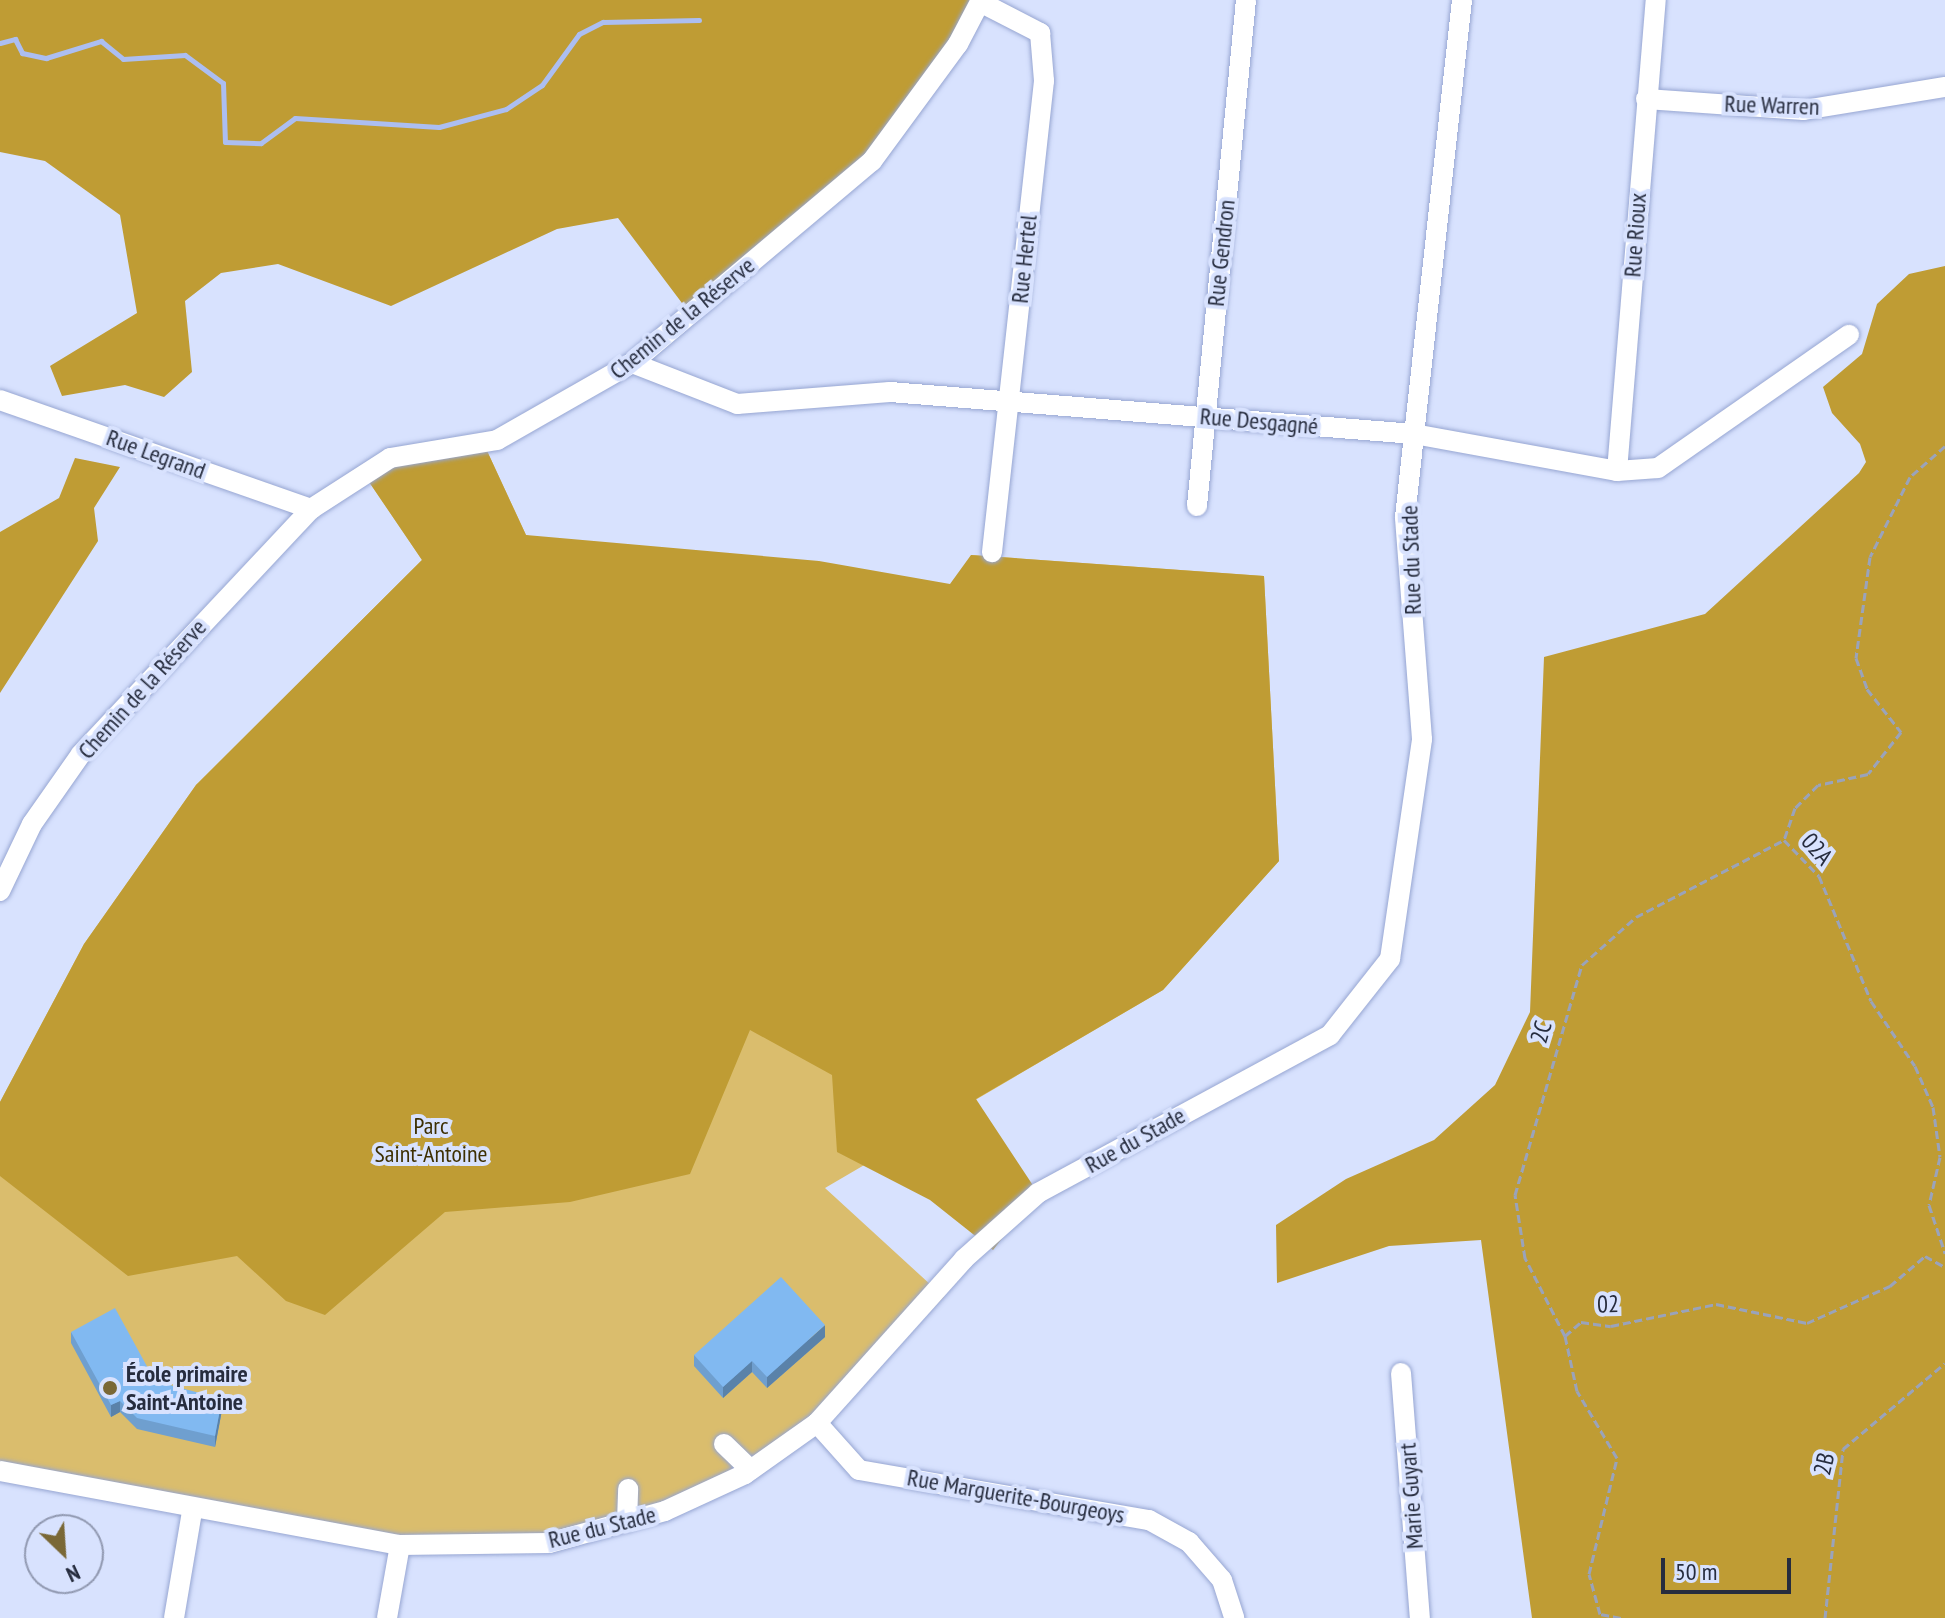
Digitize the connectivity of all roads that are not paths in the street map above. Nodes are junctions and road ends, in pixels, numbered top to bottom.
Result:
1 (1246, 0) edge
2 (1462, 0) edge
3 (1656, 0) edge
4 (980, 1) edge
5 (1945, 87) edge
6 (1646, 99) junction
7 (1849, 335) dead end
8 (632, 363) junction
9 (0, 400) edge
10 (1008, 401) junction
11 (1205, 417) junction
12 (1414, 434) junction
13 (1617, 471) junction
14 (1197, 506) dead end
15 (311, 509) junction
16 (992, 552) dead end
17 (0, 891) edge
18 (1401, 1373) dead end
19 (817, 1423) junction
20 (724, 1444) dead end
21 (751, 1470) junction
22 (0, 1471) edge
23 (628, 1489) dead end
24 (192, 1512) junction
25 (627, 1522) junction
26 (400, 1545) junction
27 (174, 1618) edge
28 (387, 1618) edge
29 (1234, 1618) edge
30 (1420, 1618) edge

1 - 11 street, Rue Gendron
2 - 12 street, Rue du Stade
3 - 6 street, Rue Rioux
4 - 8 street, Chemin de la Réserve
4 - 10 street, Rue Hertel
5 - 6 street, Rue Warren
6 - 13 street, Rue Rioux
7 - 13 street, Rue Desgagné
8 - 10 street, Rue Desgagné
8 - 15 street, Chemin de la Réserve
9 - 15 street, Rue Legrand
10 - 11 street, Rue Desgagné
10 - 16 street, Rue Hertel
11 - 12 street, Rue Desgagné
11 - 14 street, Rue Gendron
12 - 13 street, Rue Desgagné
12 - 19 street, Rue du Stade
15 - 17 street, Chemin de la Réserve
18 - 30 street, Marie Guyart
19 - 21 street, Rue du Stade
19 - 29 street, Rue Marguerite-Bourgeoys
20 - 21 street
21 - 25 street, Rue du Stade
22 - 24 street, Rue du Stade
23 - 25 street
24 - 26 street, Rue du Stade
24 - 27 street
25 - 26 street, Rue du Stade
26 - 28 street

